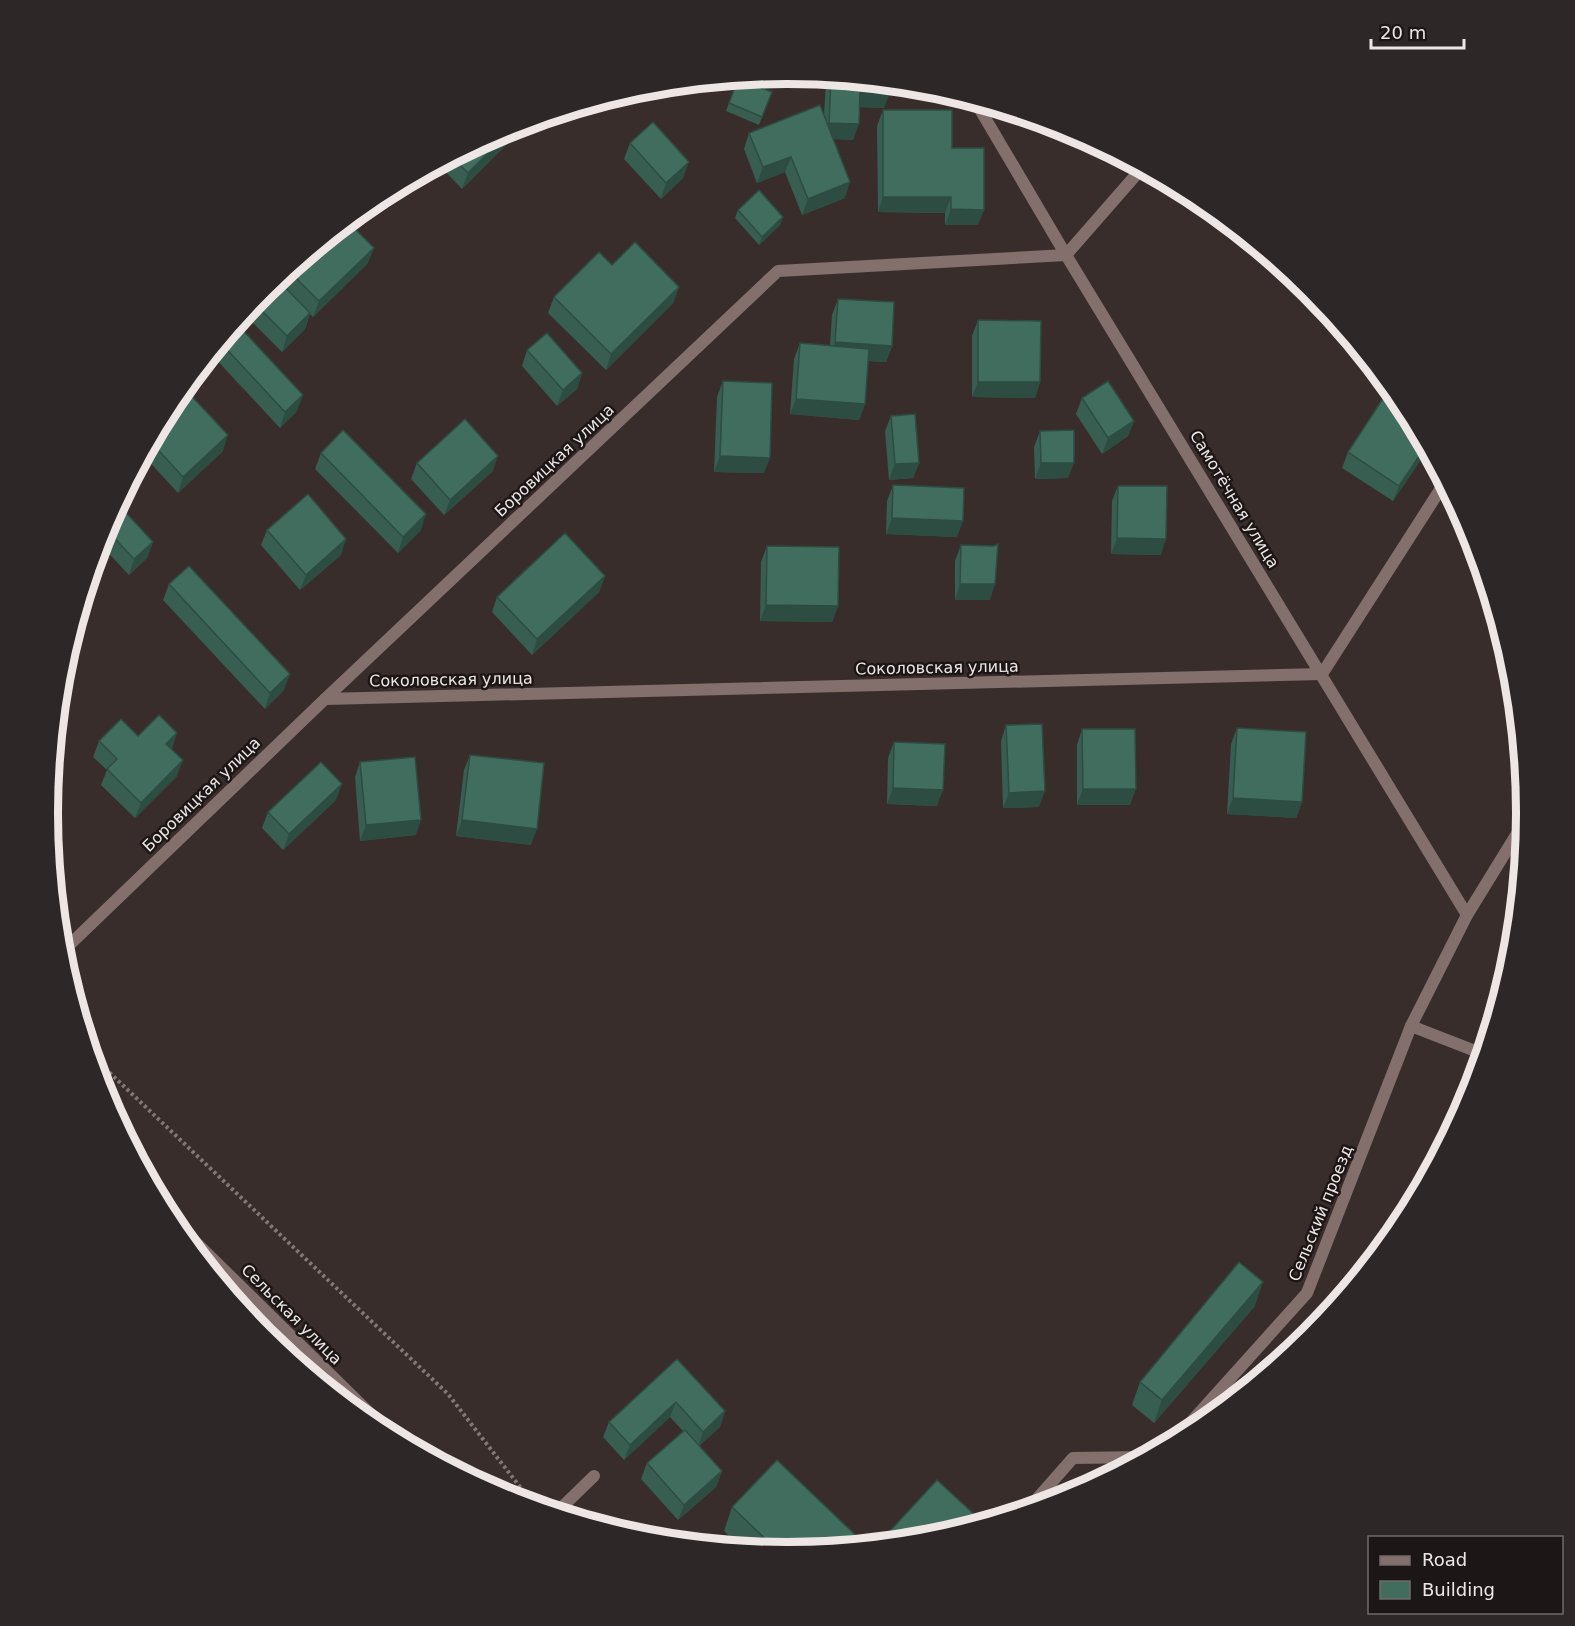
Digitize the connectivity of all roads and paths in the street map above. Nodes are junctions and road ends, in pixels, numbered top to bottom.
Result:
1 (981, 110) edge
2 (1137, 174) edge
3 (1066, 255) junction
4 (1440, 489) edge
5 (1322, 674) junction
6 (325, 699) junction
7 (1516, 836) edge
8 (1467, 915) junction
9 (71, 943) edge
10 (1411, 1026) junction
11 (1476, 1051) edge
12 (105, 1068) edge
13 (205, 1252) edge
14 (353, 1398) edge
15 (1195, 1418) edge
16 (1128, 1457) edge
17 (594, 1476) dead end
18 (524, 1493) edge
19 (1039, 1497) edge
20 (563, 1506) edge

1 - 3 street, Самотёчная улица
2 - 3 street
3 - 5 street, Самотёчная улица
3 - 6 street, Боровицкая улица
4 - 5 street
5 - 6 street, Соколовская улица
5 - 8 street, Самотёчная улица
6 - 9 street, Боровицкая улица
7 - 8 street, Сельский проезд
8 - 10 street, Сельский проезд
10 - 11 street
10 - 15 street, Сельский проезд
12 - 18 path
13 - 14 street, Сельская улица
16 - 19 street
17 - 20 street

